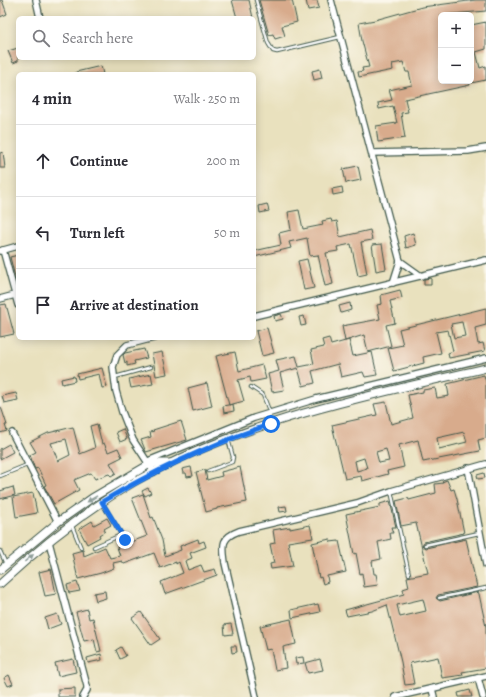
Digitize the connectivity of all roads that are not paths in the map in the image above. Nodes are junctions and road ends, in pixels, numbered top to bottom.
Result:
1 (36, 0) edge
2 (256, 0) edge
3 (331, 0) edge
4 (40, 16) edge
5 (340, 37) junction
6 (486, 148) edge
7 (372, 153) junction
8 (16, 246) edge
9 (1, 250) edge
10 (486, 260) edge
11 (400, 261) junction
12 (421, 276) junction
13 (393, 283) junction
14 (15, 295) junction
15 (16, 298) edge
16 (0, 299) edge
17 (256, 316) edge
18 (143, 340) edge
19 (486, 358) edge
20 (472, 361) junction
21 (151, 367) dead end
22 (486, 368) edge
23 (475, 371) junction
24 (114, 377) junction
25 (251, 387) dead end
26 (270, 413) junction
27 (12, 433) dead end
28 (228, 439) junction
29 (149, 463) junction
30 (171, 463) junction
31 (28, 464) junction
32 (486, 464) edge
33 (468, 468) junction
34 (208, 471) dead end
35 (154, 472) junction
36 (0, 476) edge
37 (391, 491) junction
38 (102, 502) junction
39 (58, 522) junction
40 (70, 524) junction
41 (480, 533) junction
42 (121, 535) junction
43 (125, 540) dead end
44 (49, 542) junction
45 (425, 545) dead end
46 (94, 547) dead end
47 (81, 548) dead end
48 (0, 552) edge
49 (7, 564) junction
50 (486, 566) edge
51 (0, 570) edge
52 (409, 574) dead end
53 (0, 584) edge
54 (486, 588) edge
55 (440, 598) dead end
56 (486, 676) edge
57 (478, 678) junction
58 (432, 689) junction
59 (83, 697) edge
60 (256, 697) edge
61 (395, 697) edge
62 (434, 697) edge
63 (483, 697) edge

1 - 4 street
2 - 5 lane
3 - 5 street
5 - 7 street
6 - 7 street
7 - 11 street
8 - 9 street
9 - 14 street
10 - 12 street
11 - 12 street
11 - 13 street
12 - 13 street
13 - 17 street
14 - 15 street
14 - 16 street
18 - 24 street
19 - 20 street
20 - 23 street
20 - 26 street
21 - 24 lane
22 - 23 main road
23 - 28 main road
24 - 29 street
25 - 26 lane
26 - 29 street
27 - 31 street
28 - 30 main road
28 - 34 lane
29 - 30 main road
29 - 35 street
29 -> 39 main road
30 - 35 main road
31 - 36 lane
31 - 39 street
32 - 33 street
33 - 37 street
33 - 41 street
35 - 38 main road
37 - 52 lane
37 - 60 street
38 - 40 main road
38 - 42 lane
39 - 49 main road
40 - 44 main road
40 - 47 lane
41 - 45 lane
41 - 50 street
42 - 43 lane
42 - 46 lane
53 -> 44 main road
44 - 59 street
48 - 49 lane
49 - 51 main road
54 - 55 lane
56 - 57 street
57 - 58 street
57 - 63 street
58 - 61 street
58 - 62 street

